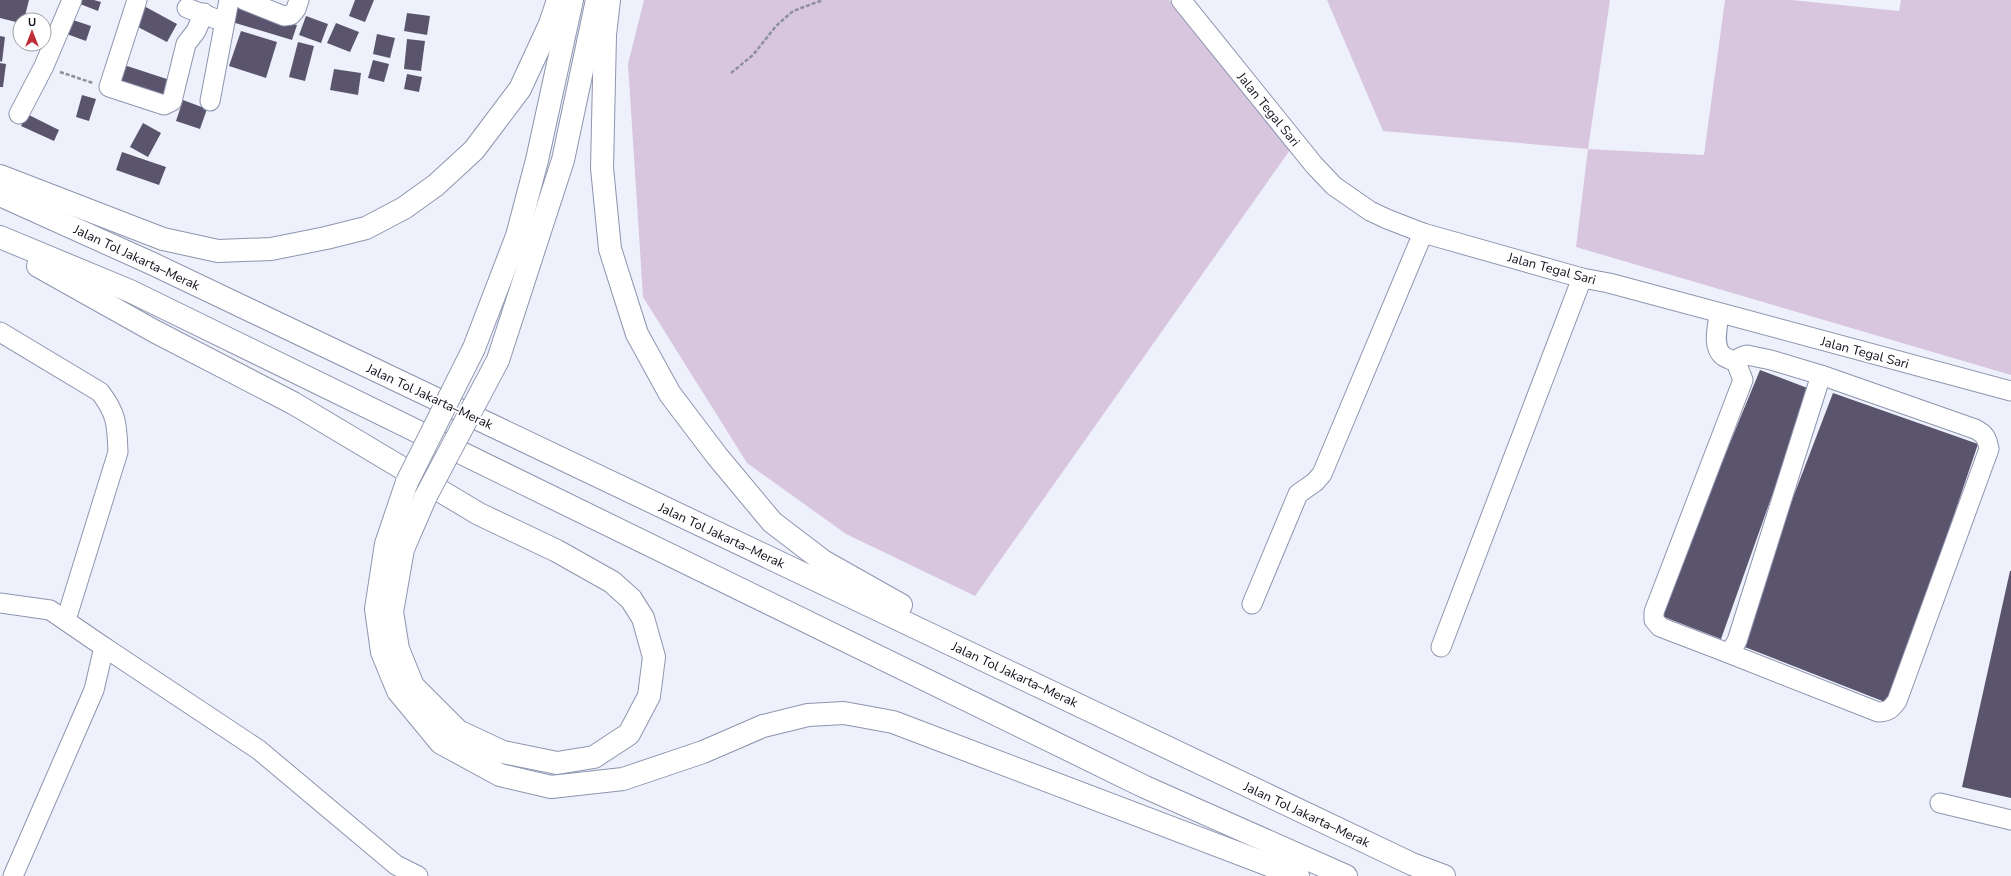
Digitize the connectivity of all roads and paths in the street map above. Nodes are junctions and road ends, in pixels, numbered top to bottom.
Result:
1 (72, 0) edge
2 (137, 0) edge
3 (229, 0) edge
4 (244, 0) edge
5 (299, 0) edge
6 (558, 0) edge
7 (572, 0) edge
8 (596, 0) edge
9 (609, 0) edge
10 (823, 0) edge
11 (1181, 0) edge
12 (224, 23) junction
13 (44, 66) junction
14 (731, 73) dead end
15 (109, 87) junction
16 (210, 102) dead end
17 (19, 114) dead end
18 (0, 176) edge
19 (0, 195) edge
20 (1423, 233) junction
21 (0, 237) edge
22 (0, 244) edge
23 (1582, 278) junction
24 (1719, 314) junction
25 (0, 332) edge
26 (1736, 362) junction
27 (1821, 374) junction
28 (2011, 391) edge
29 (0, 603) edge
30 (1252, 604) dead end
31 (66, 620) junction
32 (104, 647) junction
33 (1441, 647) dead end
34 (1728, 653) junction
35 (1940, 803) dead end
36 (2011, 820) edge
37 (1412, 864) junction
38 (13, 876) edge
39 (418, 876) edge
40 (1298, 876) edge
41 (1346, 876) edge
42 (1444, 876) edge

1 - 13 street
2 - 15 street
3 - 12 street
4 - 5 street
6 - 18 highway
7 - 40 highway, bridge
8 - 22 highway, bridge
9 - 37 highway
10 - 14 path
11 - 20 street, Jalan Tegal Sari
12 - 15 street
12 - 16 street
13 - 15 path
13 - 17 street
19 - 37 highway, Jalan Tol Jakarta–Merak
20 - 23 street, Jalan Tegal Sari
20 - 30 street
21 - 41 highway
23 - 24 street, Jalan Tegal Sari
23 - 33 street
24 - 26 street
24 - 28 street, Jalan Tegal Sari
25 - 31 street
26 - 27 street
26 - 34 street
27 - 34 street
27 - 34 street
29 - 31 street
31 - 32 street
32 - 38 street
32 - 39 street
35 - 36 street
37 - 42 highway, Jalan Tol Jakarta–Merak

